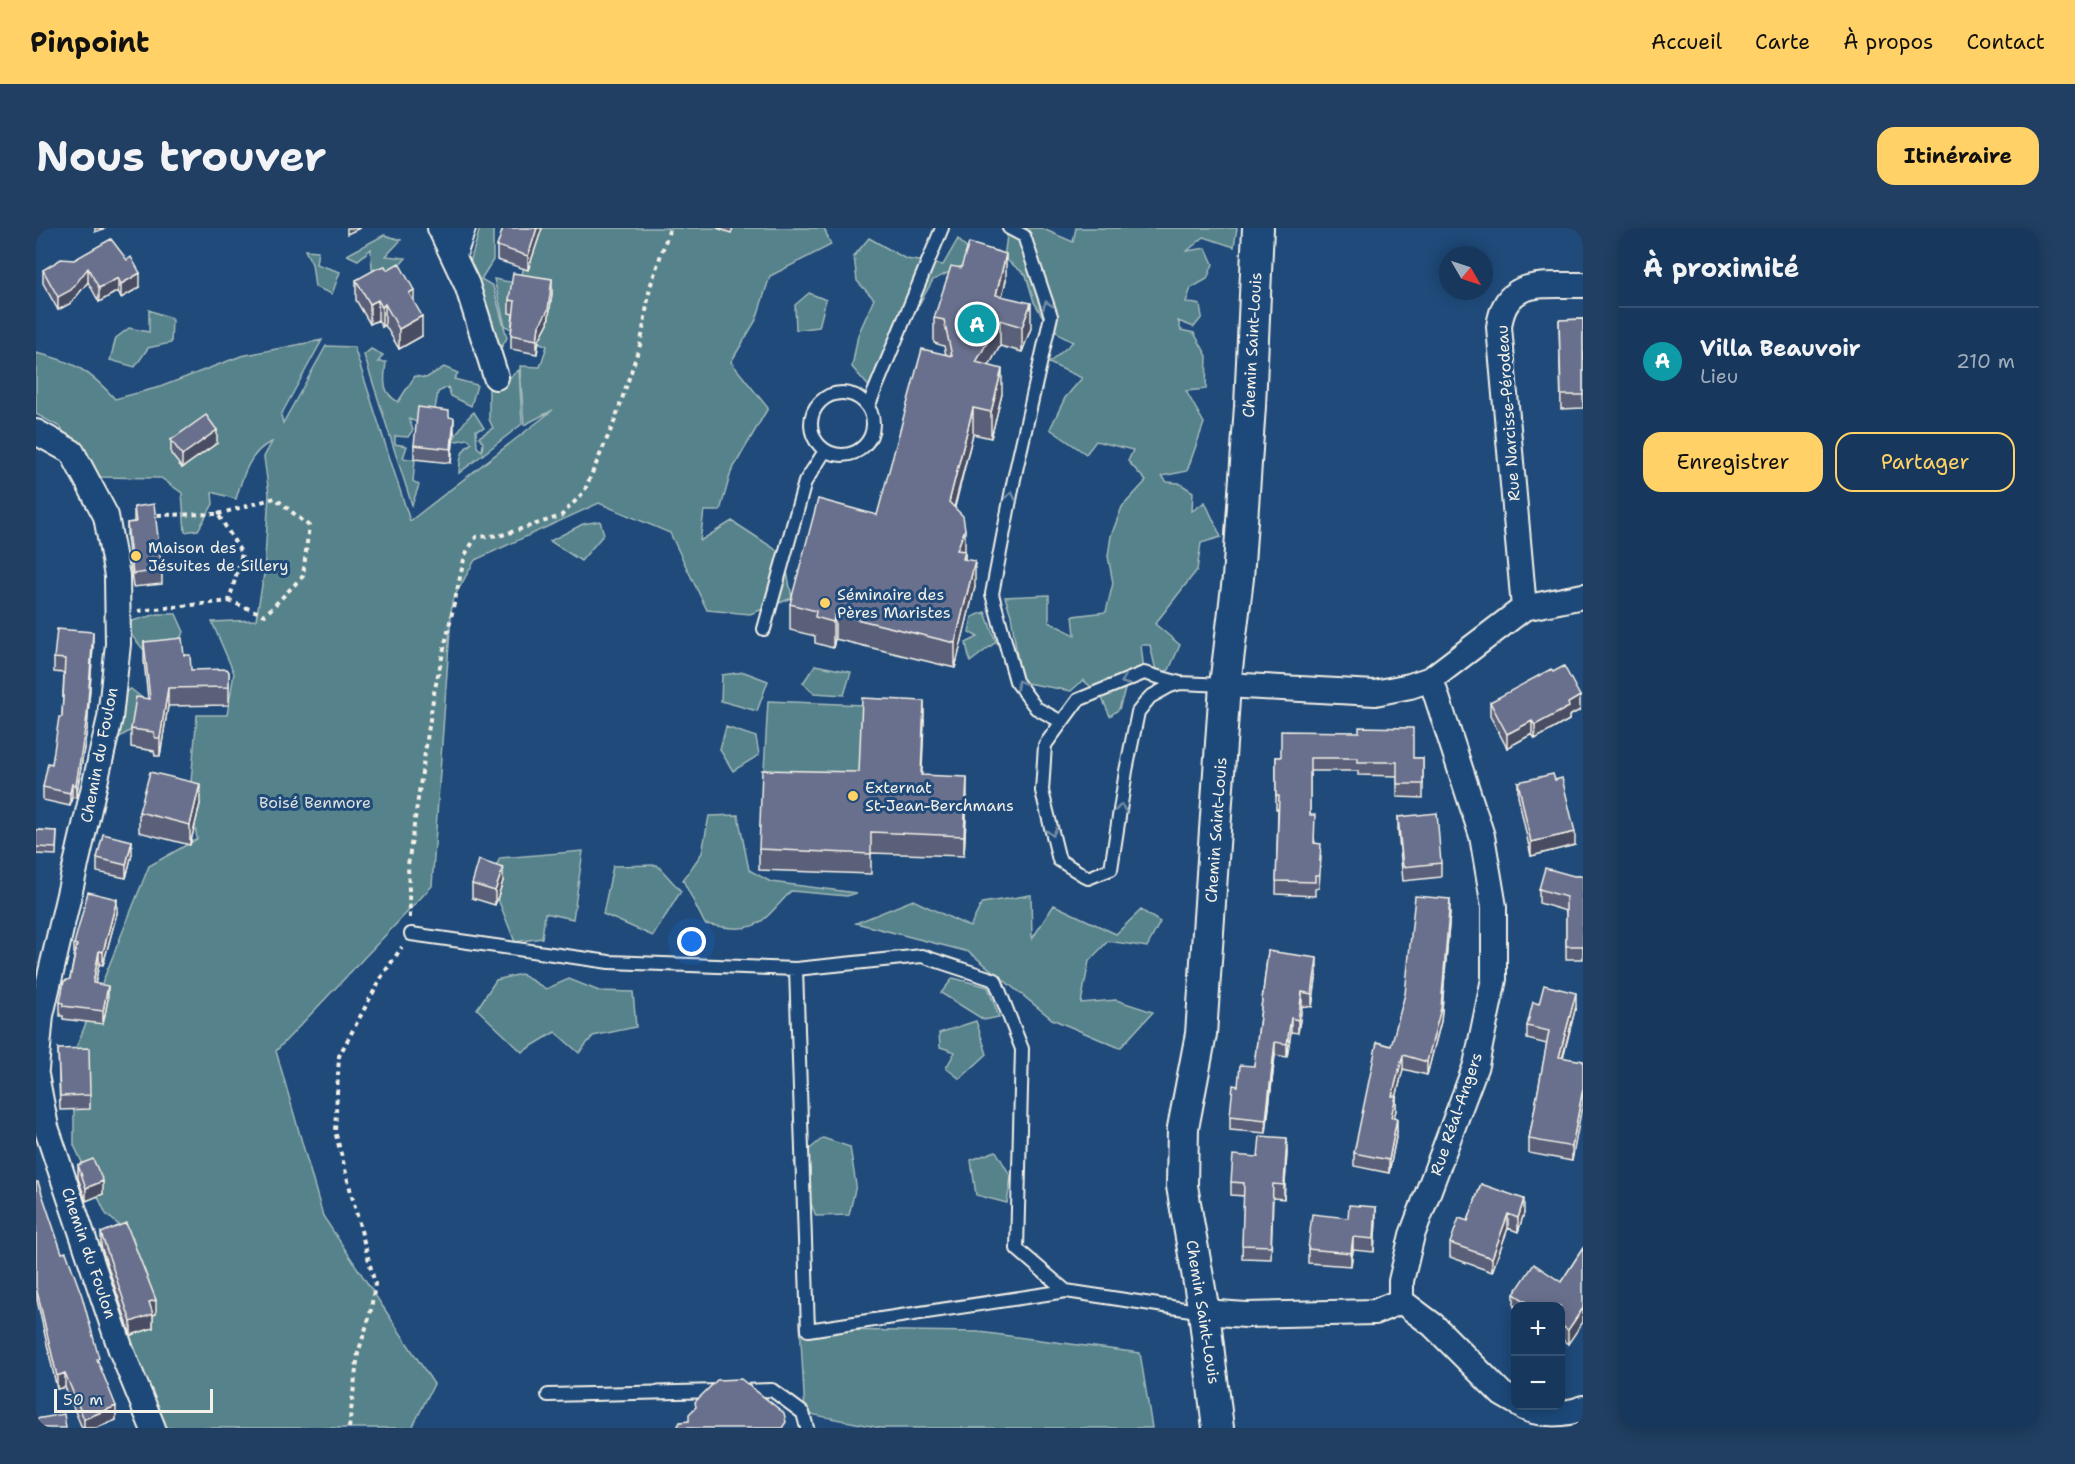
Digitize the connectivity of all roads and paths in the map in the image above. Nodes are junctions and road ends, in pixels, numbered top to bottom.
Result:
1 (440, 228) edge
2 (463, 228) edge
3 (670, 228) edge
4 (942, 228) edge
5 (1009, 228) edge
6 (1258, 228) edge
7 (454, 255) junction
8 (1583, 285) edge
9 (496, 377) dead end
10 (868, 407) junction
11 (36, 432) edge
12 (825, 451) junction
13 (218, 514) junction
14 (151, 515) edge
15 (1583, 596) edge
16 (230, 601) junction
17 (1524, 608) junction
18 (118, 619) junction
19 (764, 629) dead end
20 (1431, 679) junction
21 (1180, 683) junction
22 (1225, 685) junction
23 (1062, 722) junction
24 (411, 934) junction
25 (796, 969) junction
26 (36, 1069) edge
27 (36, 1076) edge
28 (1066, 1291) junction
29 (1401, 1301) junction
30 (1204, 1312) junction
31 (548, 1395) dead end
32 (1511, 1400) edge
33 (1583, 1408) edge
34 (1528, 1410) edge
35 (153, 1428) edge
36 (349, 1428) edge
37 (807, 1428) edge
38 (1218, 1428) edge

1 - 7 street
2 - 7 street
3 - 24 path
4 - 10 lane
23 -> 5 lane
6 - 22 street, Chemin Saint-Louis
7 - 9 street
8 - 17 street, Rue Narcisse-Pérodeau
10 - 12 lane
10 - 12 lane
11 - 18 street, Chemin du Foulon
12 - 19 lane
13 - 14 path
13 - 16 path
13 - 16 path
15 - 17 street
16 - 18 path
17 - 20 street
18 - 26 street, Chemin du Foulon
20 - 22 street
20 - 29 street, Rue Réal-Angers
21 - 22 lane
21 -> 23 lane
23 -> 21 lane
22 - 30 street, Chemin Saint-Louis
24 - 25 lane
24 - 36 path
25 - 28 lane
25 - 28 lane
27 - 35 street, Chemin du Foulon
28 - 30 lane
29 - 30 street
29 - 32 street
30 - 38 street, Chemin Saint-Louis
31 - 37 lane
33 - 34 street

